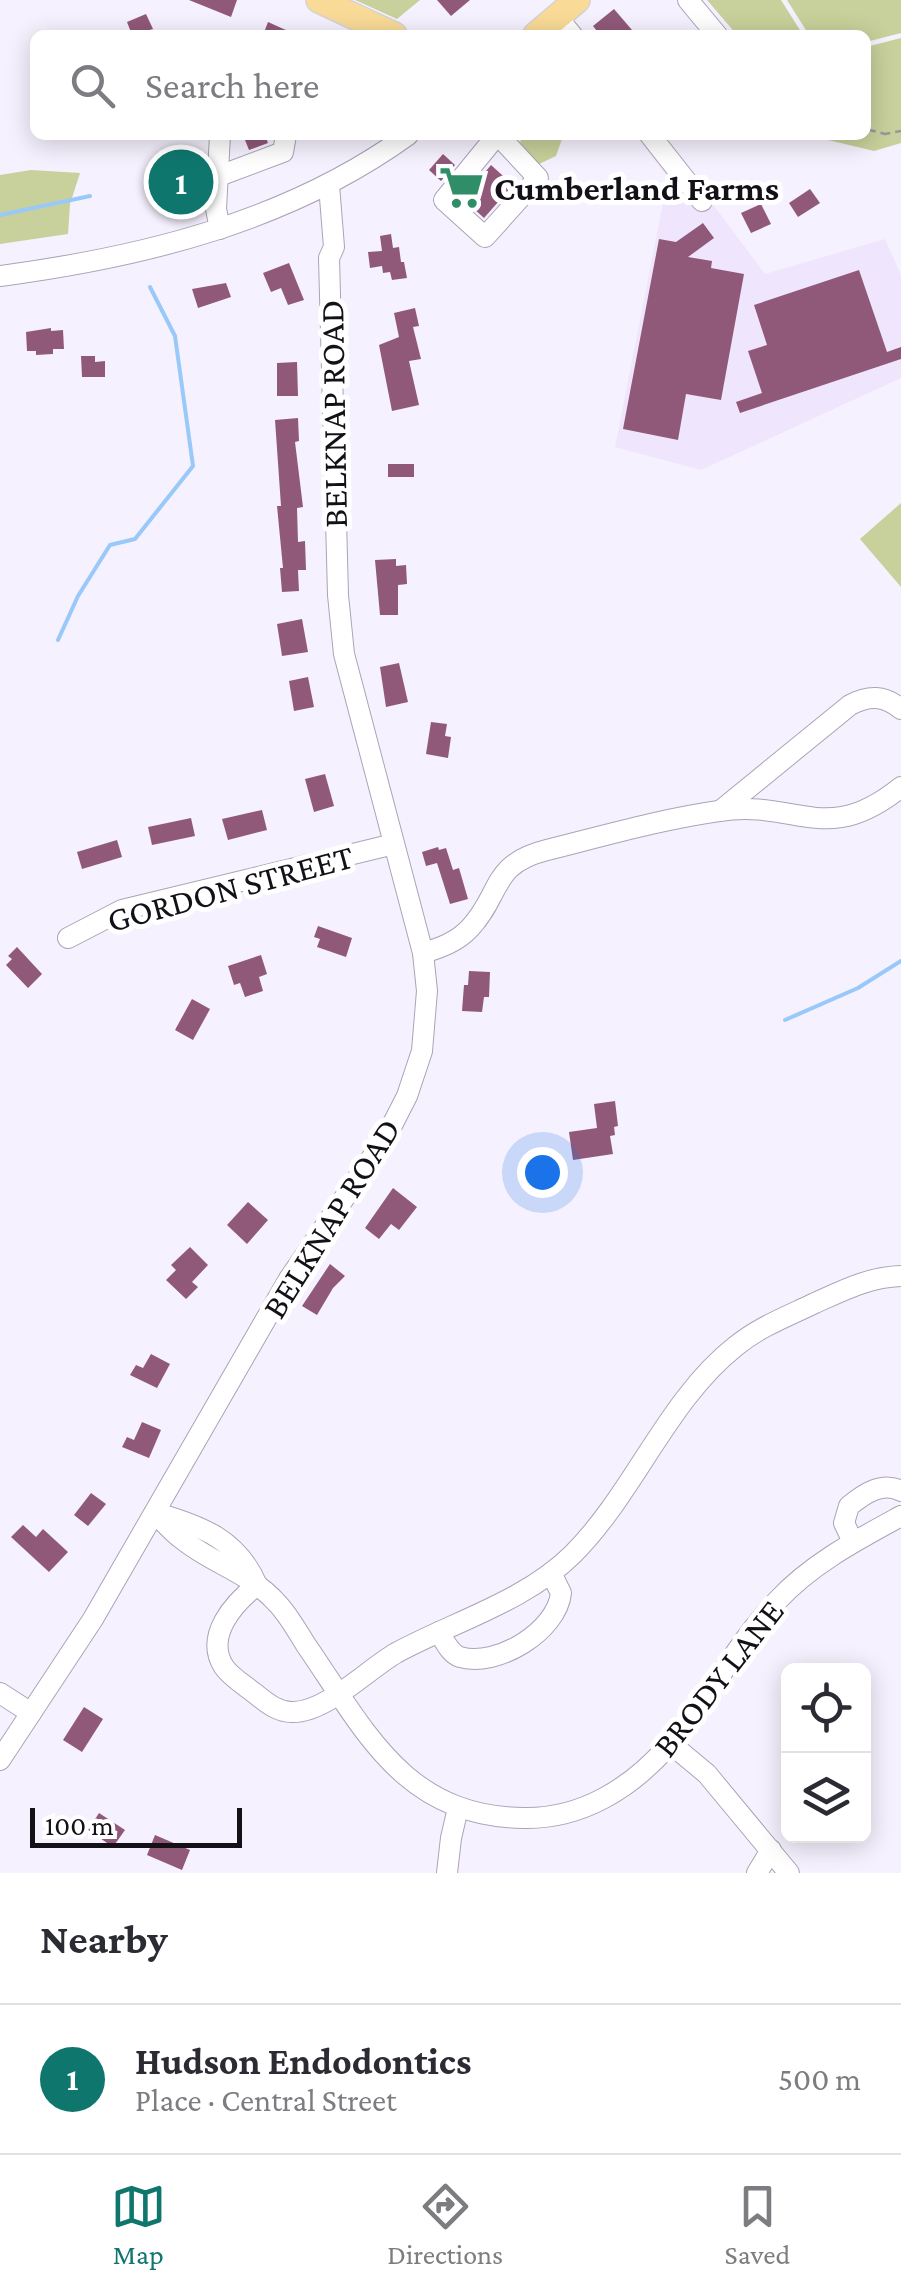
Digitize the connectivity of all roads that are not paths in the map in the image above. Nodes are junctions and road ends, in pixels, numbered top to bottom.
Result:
1 (319, 0) edge
2 (688, 0) edge
3 (569, 18) edge
4 (362, 28) edge
5 (546, 30) edge
6 (713, 30) edge
7 (227, 140) edge
8 (285, 140) edge
9 (400, 140) edge
10 (493, 140) edge
11 (502, 140) edge
12 (654, 140) edge
13 (219, 176) junction
14 (329, 185) junction
15 (702, 201) dead end
16 (220, 229) junction
17 (0, 276) edge
18 (901, 708) edge
19 (901, 787) edge
20 (720, 810) junction
21 (394, 844) junction
22 (68, 938) dead end
23 (423, 953) junction
24 (901, 1276) edge
25 (901, 1491) edge
26 (155, 1513) junction
27 (901, 1516) edge
28 (853, 1542) junction
29 (551, 1573) junction
30 (257, 1584) junction
31 (439, 1632) junction
32 (0, 1692) edge
33 (339, 1692) junction
34 (31, 1714) junction
35 (670, 1744) junction
36 (0, 1760) edge
37 (458, 1808) junction
38 (771, 1850) junction
39 (448, 1873) edge
40 (757, 1873) edge
41 (789, 1873) edge

1 - 4 main road
2 - 6 street
3 - 5 main road
7 - 13 street
8 - 13 street
9 - 14 street
10 - 11 street
12 - 15 street
13 - 16 street
14 - 16 street
14 - 21 street, BELKNAP ROAD
16 - 17 street
18 - 20 street
19 - 20 street
20 - 23 street
21 - 22 street, GORDON STREET
21 - 23 street, BELKNAP ROAD
23 - 26 street, BELKNAP ROAD
24 - 29 street
25 - 28 street
26 - 30 street, BRODY LANE
26 - 34 street, BELKNAP ROAD
27 - 28 street, BRODY LANE
28 - 35 street, BRODY LANE
29 - 31 street
29 - 31 street
30 - 33 street, BRODY LANE
30 - 33 street
31 - 33 street
32 - 34 street
33 - 37 street, BRODY LANE
34 - 36 street, BELKNAP ROAD
35 - 37 street, BRODY LANE
35 - 38 street
37 - 39 street
38 - 40 street
38 - 41 street

